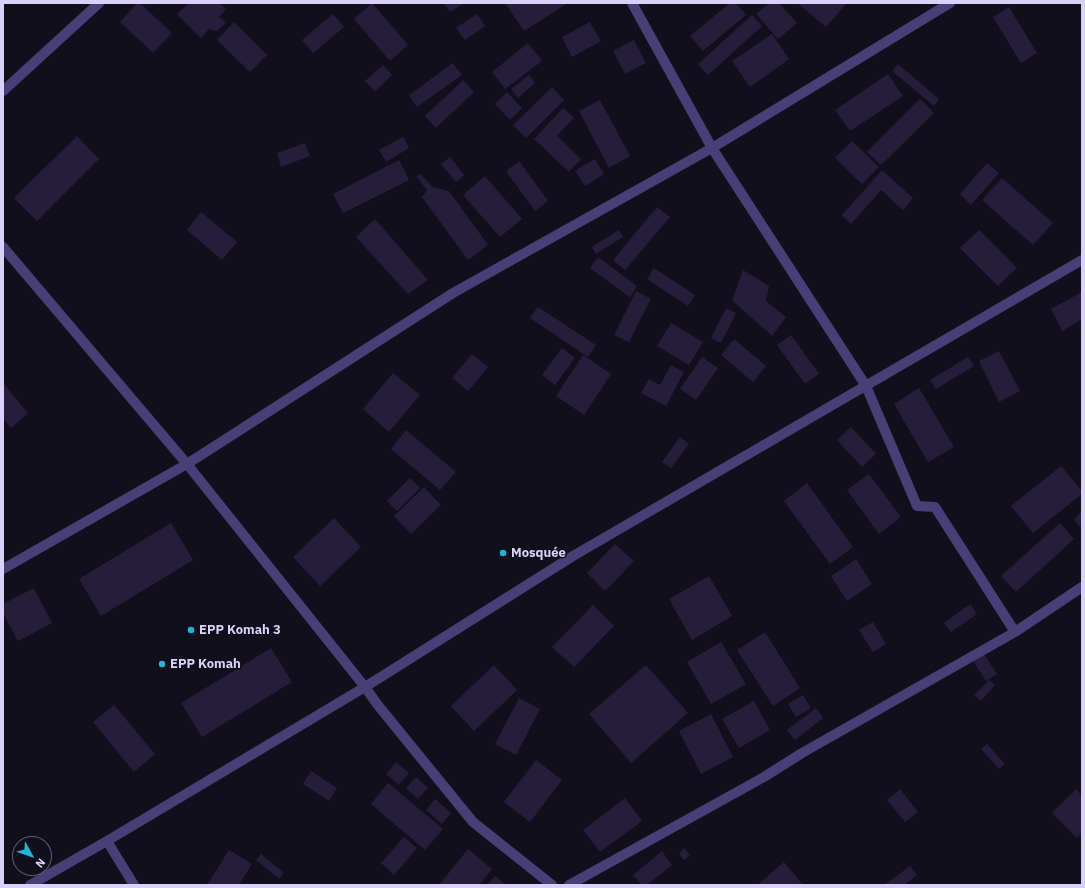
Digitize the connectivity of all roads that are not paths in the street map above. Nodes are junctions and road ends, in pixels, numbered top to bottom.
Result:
1 (99, 3) edge
2 (632, 3) edge
3 (950, 3) edge
4 (3, 91) edge
5 (712, 148) junction
6 (3, 247) edge
7 (1082, 260) edge
8 (866, 386) junction
9 (187, 464) junction
10 (3, 569) edge
11 (1082, 587) edge
12 (1015, 632) junction
13 (365, 687) junction
14 (107, 841) junction
15 (30, 885) edge
16 (134, 885) edge
17 (552, 885) edge
18 (569, 885) edge

1 - 4 street
2 - 5 street
3 - 5 street
5 - 8 street
5 - 9 street
6 - 9 street
7 - 8 street
8 - 12 street
8 - 13 street
9 - 10 street
9 - 13 street
11 - 12 street
12 - 18 street
13 - 14 street
13 - 17 street
14 - 15 street
14 - 16 street

